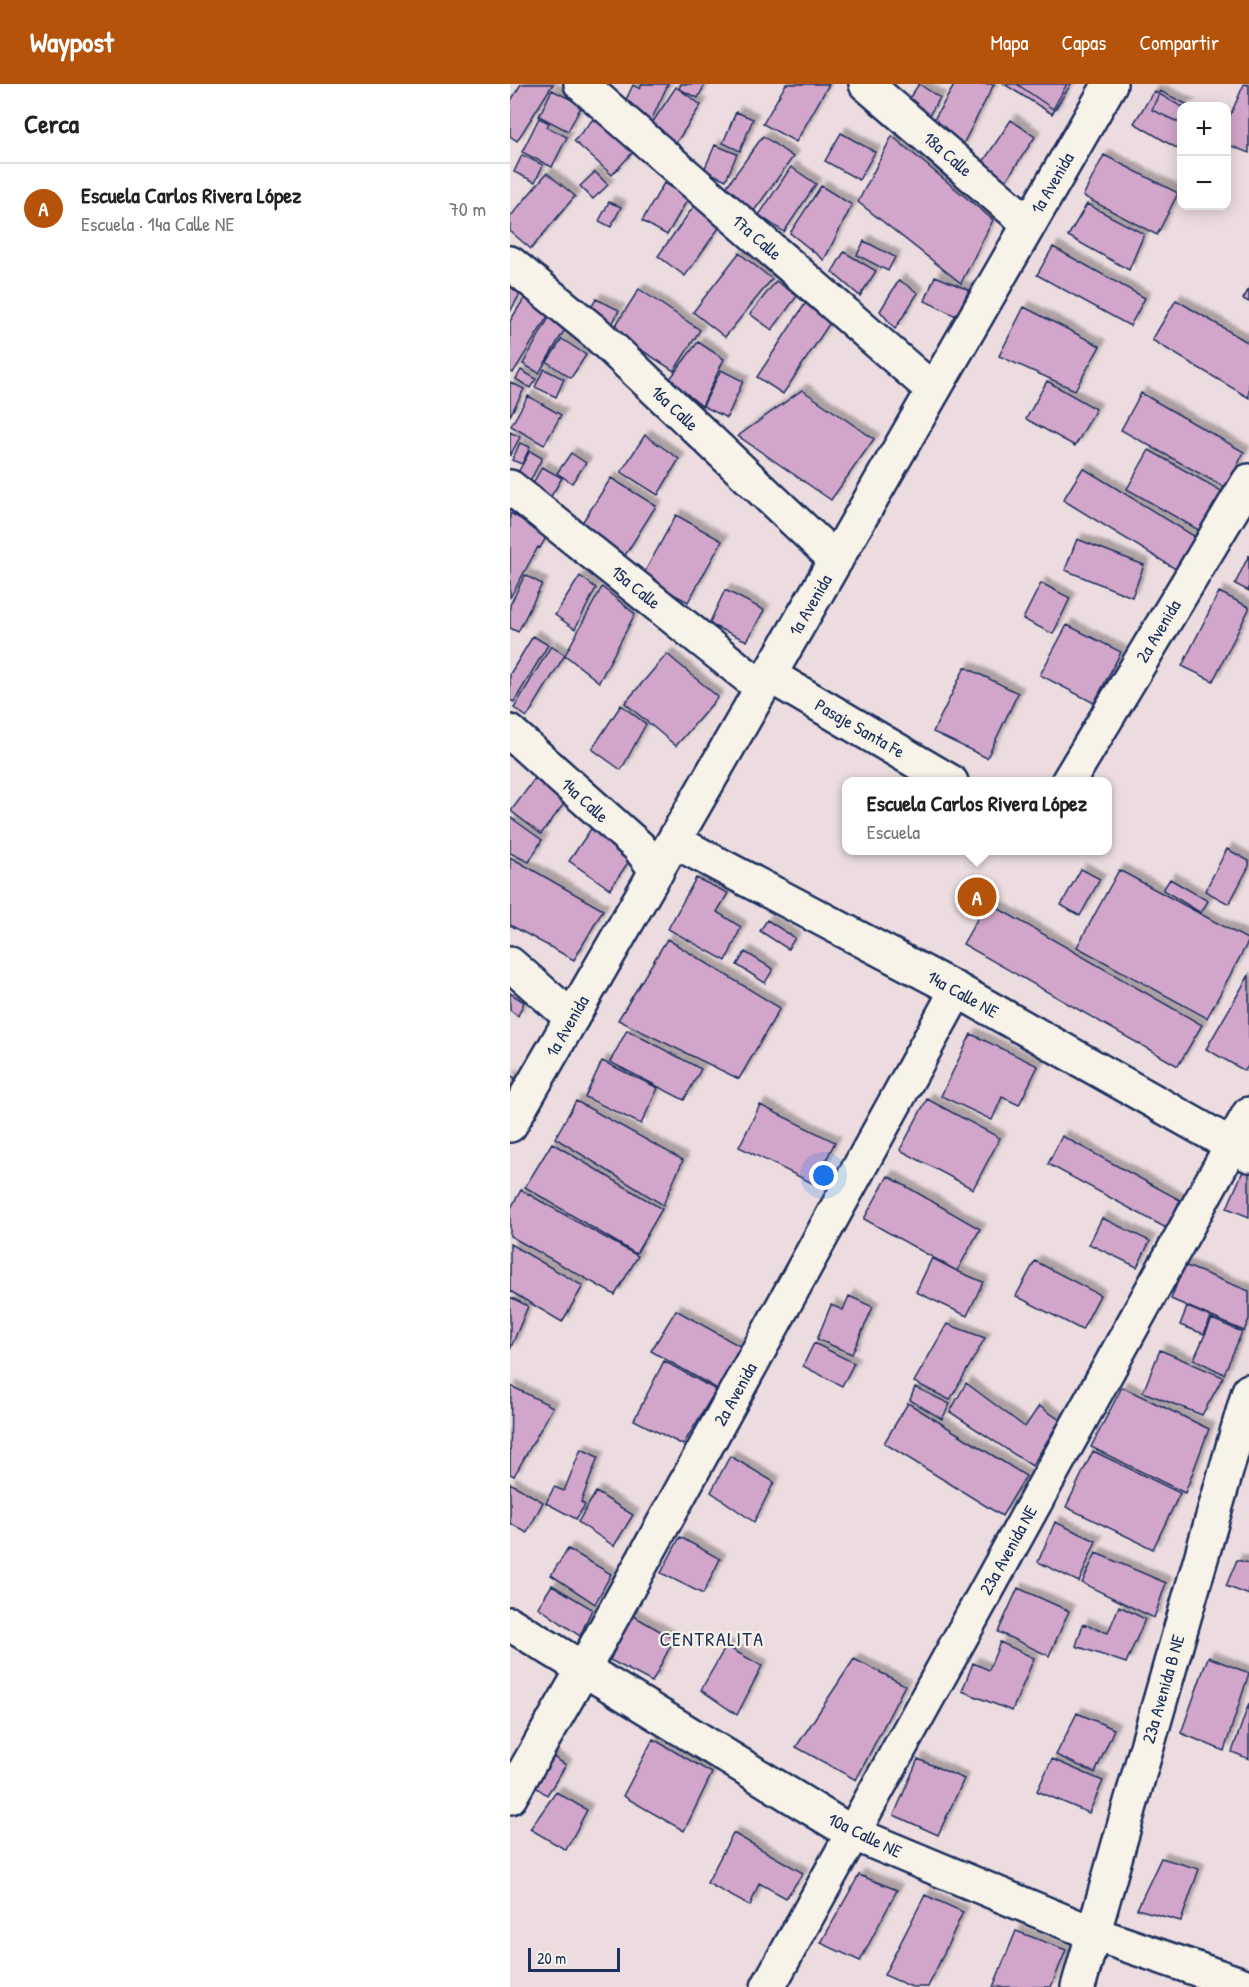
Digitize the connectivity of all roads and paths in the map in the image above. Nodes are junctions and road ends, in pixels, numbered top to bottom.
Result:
1 (581, 84) edge
2 (866, 84) edge
3 (1110, 84) edge
4 (1029, 224) junction
5 (510, 263) edge
6 (933, 390) junction
7 (1249, 481) edge
8 (510, 487) edge
9 (836, 560) junction
10 (766, 681) junction
11 (510, 732) edge
12 (942, 777) edge
13 (1071, 777) edge
14 (674, 841) junction
15 (657, 870) junction
16 (510, 964) edge
17 (957, 990) junction
18 (572, 1018) junction
19 (1249, 1114) edge
20 (510, 1125) edge
21 (1240, 1150) edge
22 (1249, 1391) edge
23 (510, 1624) edge
24 (584, 1668) junction
25 (510, 1797) edge
26 (852, 1833) junction
27 (1092, 1933) junction
28 (768, 1987) edge
29 (1078, 1987) edge
30 (1249, 1987) edge

1 - 6 street, 17a Calle
2 - 4 street, 18a Calle
3 - 4 street, 1a Avenida
4 - 6 street, 1a Avenida
5 - 9 street, 16a Calle
6 - 9 street, 1a Avenida
7 - 13 street, 2a Avenida
8 - 10 street, 15a Calle
9 - 10 street, 1a Avenida
10 - 12 street, Pasaje Santa Fe
10 - 14 street, 1a Avenida
11 - 15 street, 14a Calle
14 - 15 street, 1a Avenida
14 - 17 street, 14a Calle NE
15 - 18 street, 1a Avenida
16 - 18 street
17 - 21 street, 14a Calle NE
17 - 24 street, 2a Avenida
18 - 20 street, 1a Avenida
19 - 21 street, 23a Avenida NE
21 - 26 street, 23a Avenida NE
22 - 27 street, 23a Avenida B NE
23 - 24 street, 10a Calle NE
24 - 25 street, 2a Avenida
24 - 26 street, 10a Calle NE
26 - 27 street, 10a Calle NE
26 - 28 street, 23a Avenida NE
27 - 29 street, 23a Avenida B NE
27 - 30 street, 10a Calle NE

